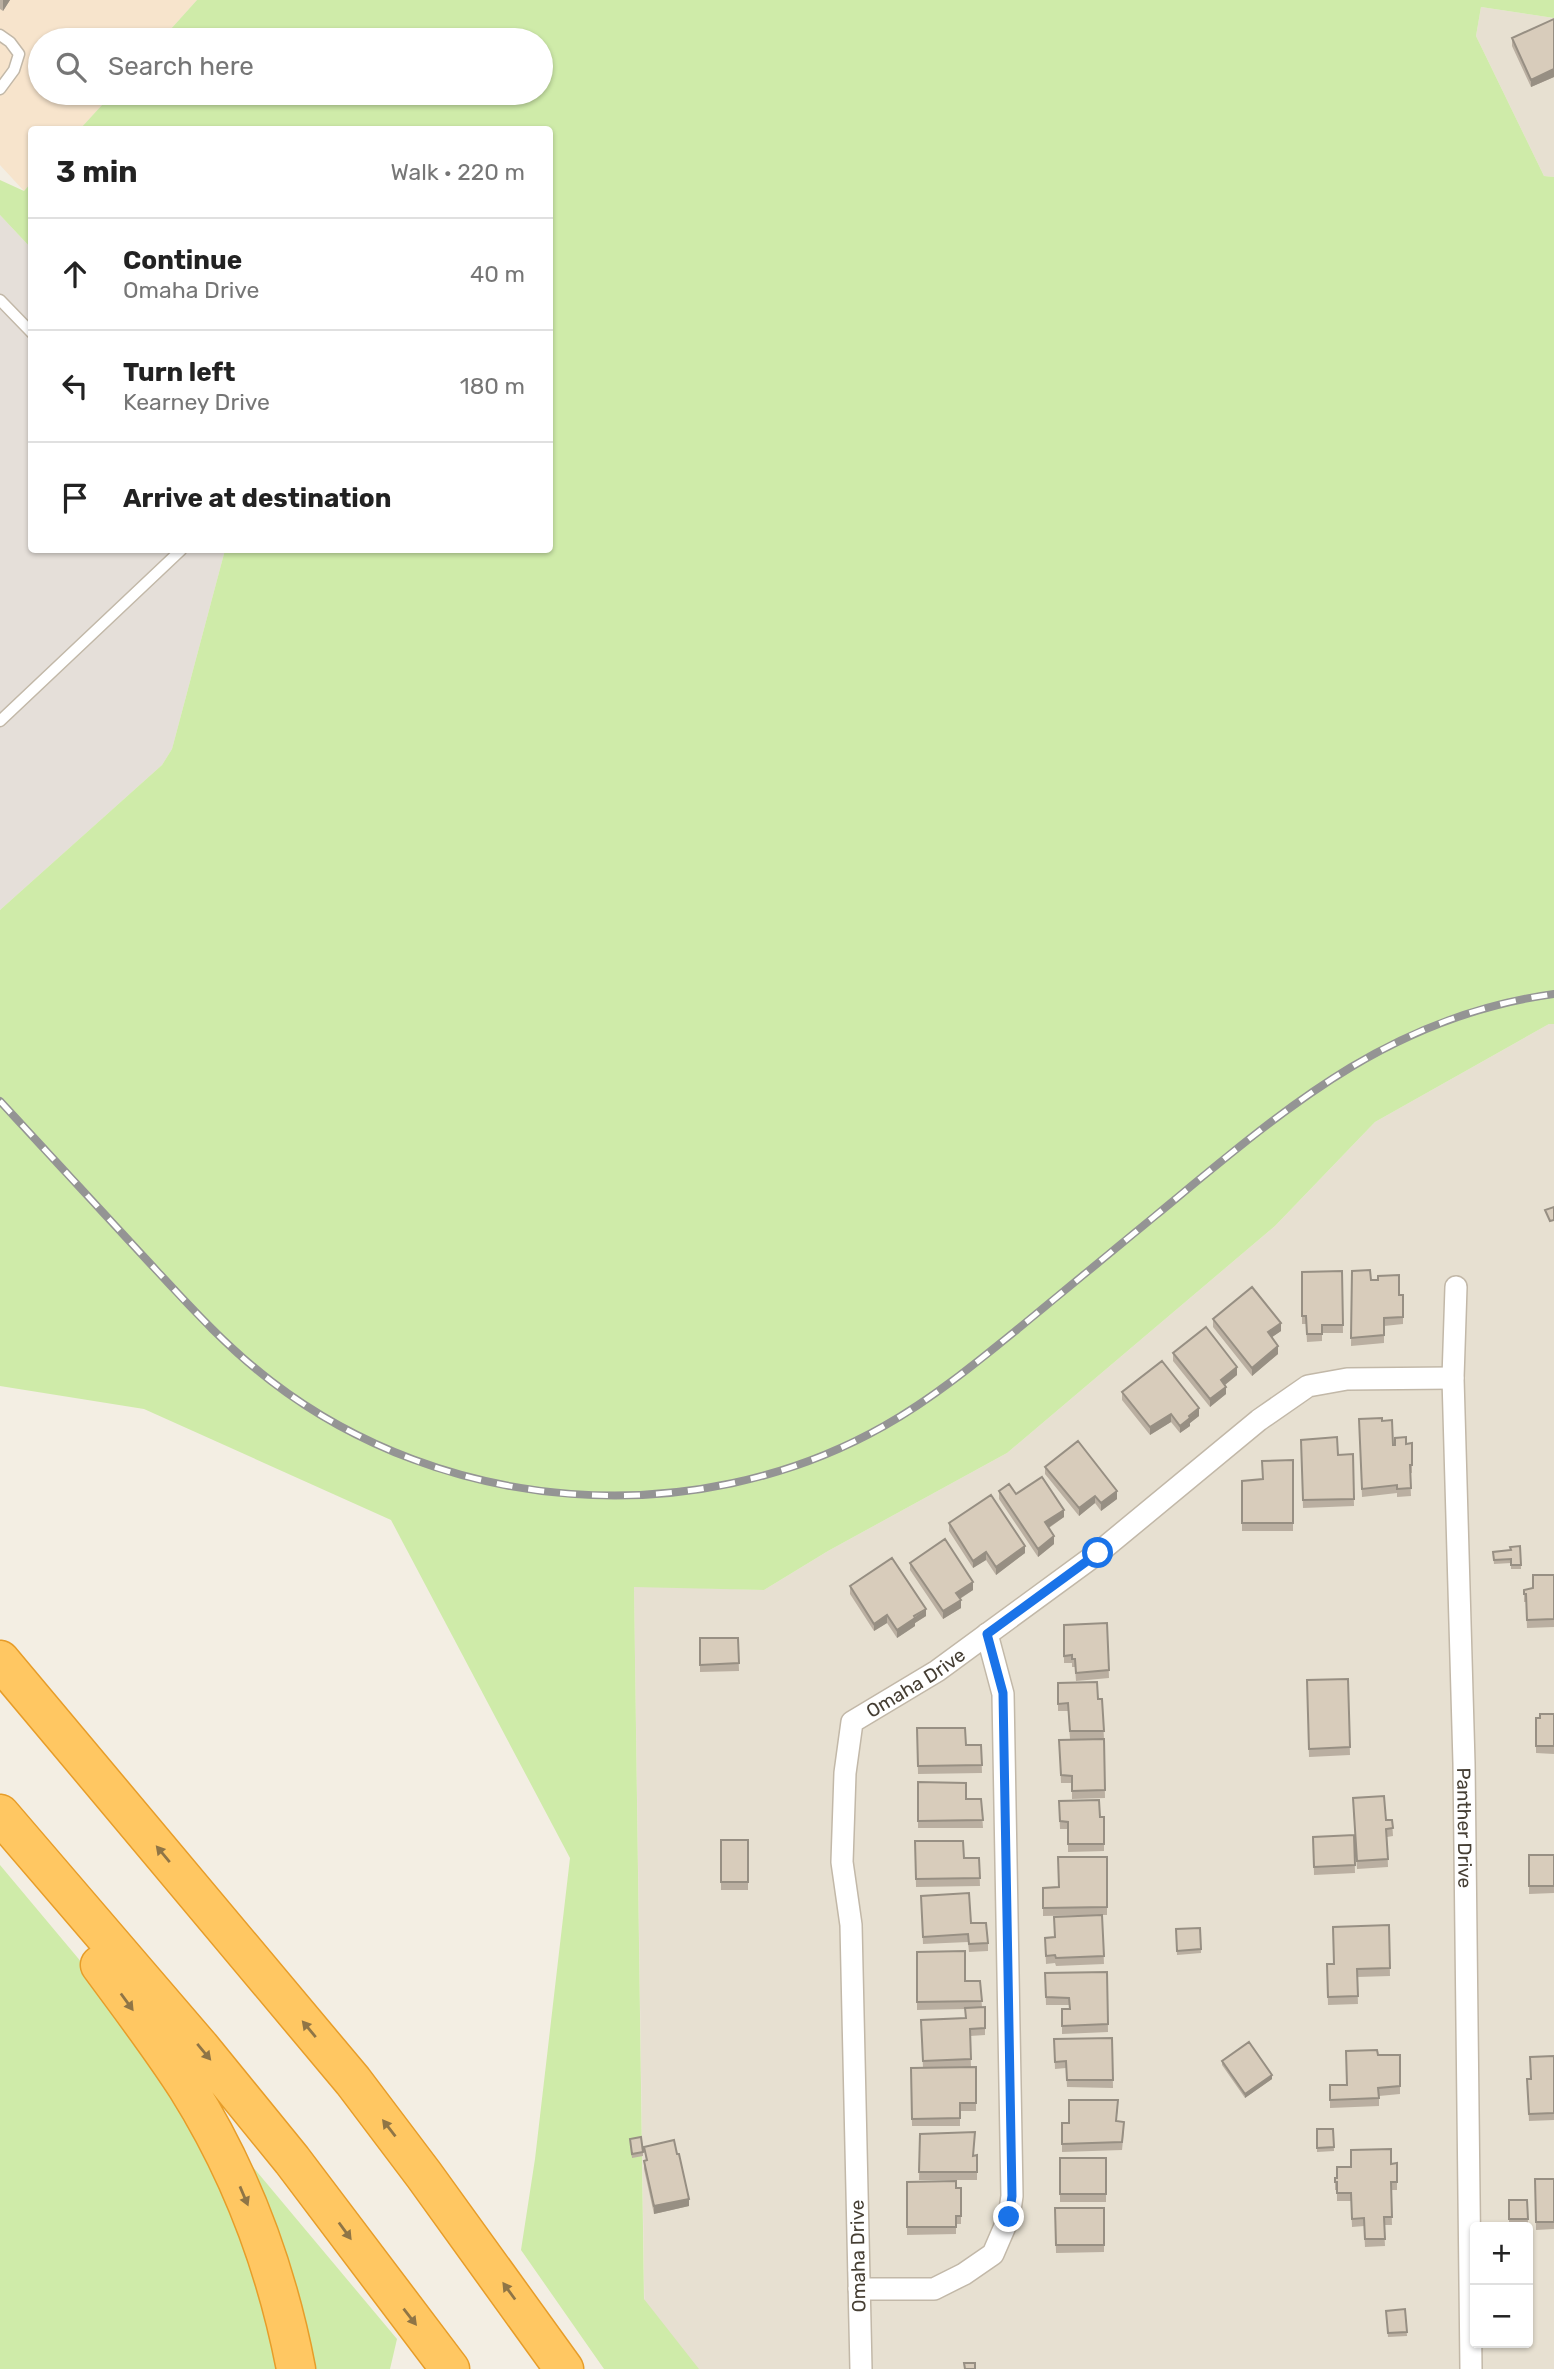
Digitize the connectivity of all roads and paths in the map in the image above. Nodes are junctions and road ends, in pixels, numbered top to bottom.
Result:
1 (0, 35) edge
2 (0, 89) edge
3 (0, 300) edge
4 (28, 329) edge
5 (178, 553) edge
6 (0, 721) edge
7 (1456, 1287) dead end
8 (1453, 1378) junction
9 (987, 1634) junction
10 (0, 1660) edge
11 (0, 1814) edge
12 (0, 1828) edge
13 (859, 2289) junction
14 (557, 2358) edge
15 (296, 2369) edge
16 (450, 2369) edge
17 (861, 2369) edge
18 (1471, 2369) edge

1 - 2 lane
3 - 4 lane
5 - 6 lane
7 - 8 street, Panther Drive
8 - 9 street, Omaha Drive
8 - 18 street, Panther Drive
9 - 13 street, Omaha Drive
9 - 13 street
14 -> 10 highway
11 -> 16 highway
12 -> 15 highway
13 - 17 street, Omaha Drive

